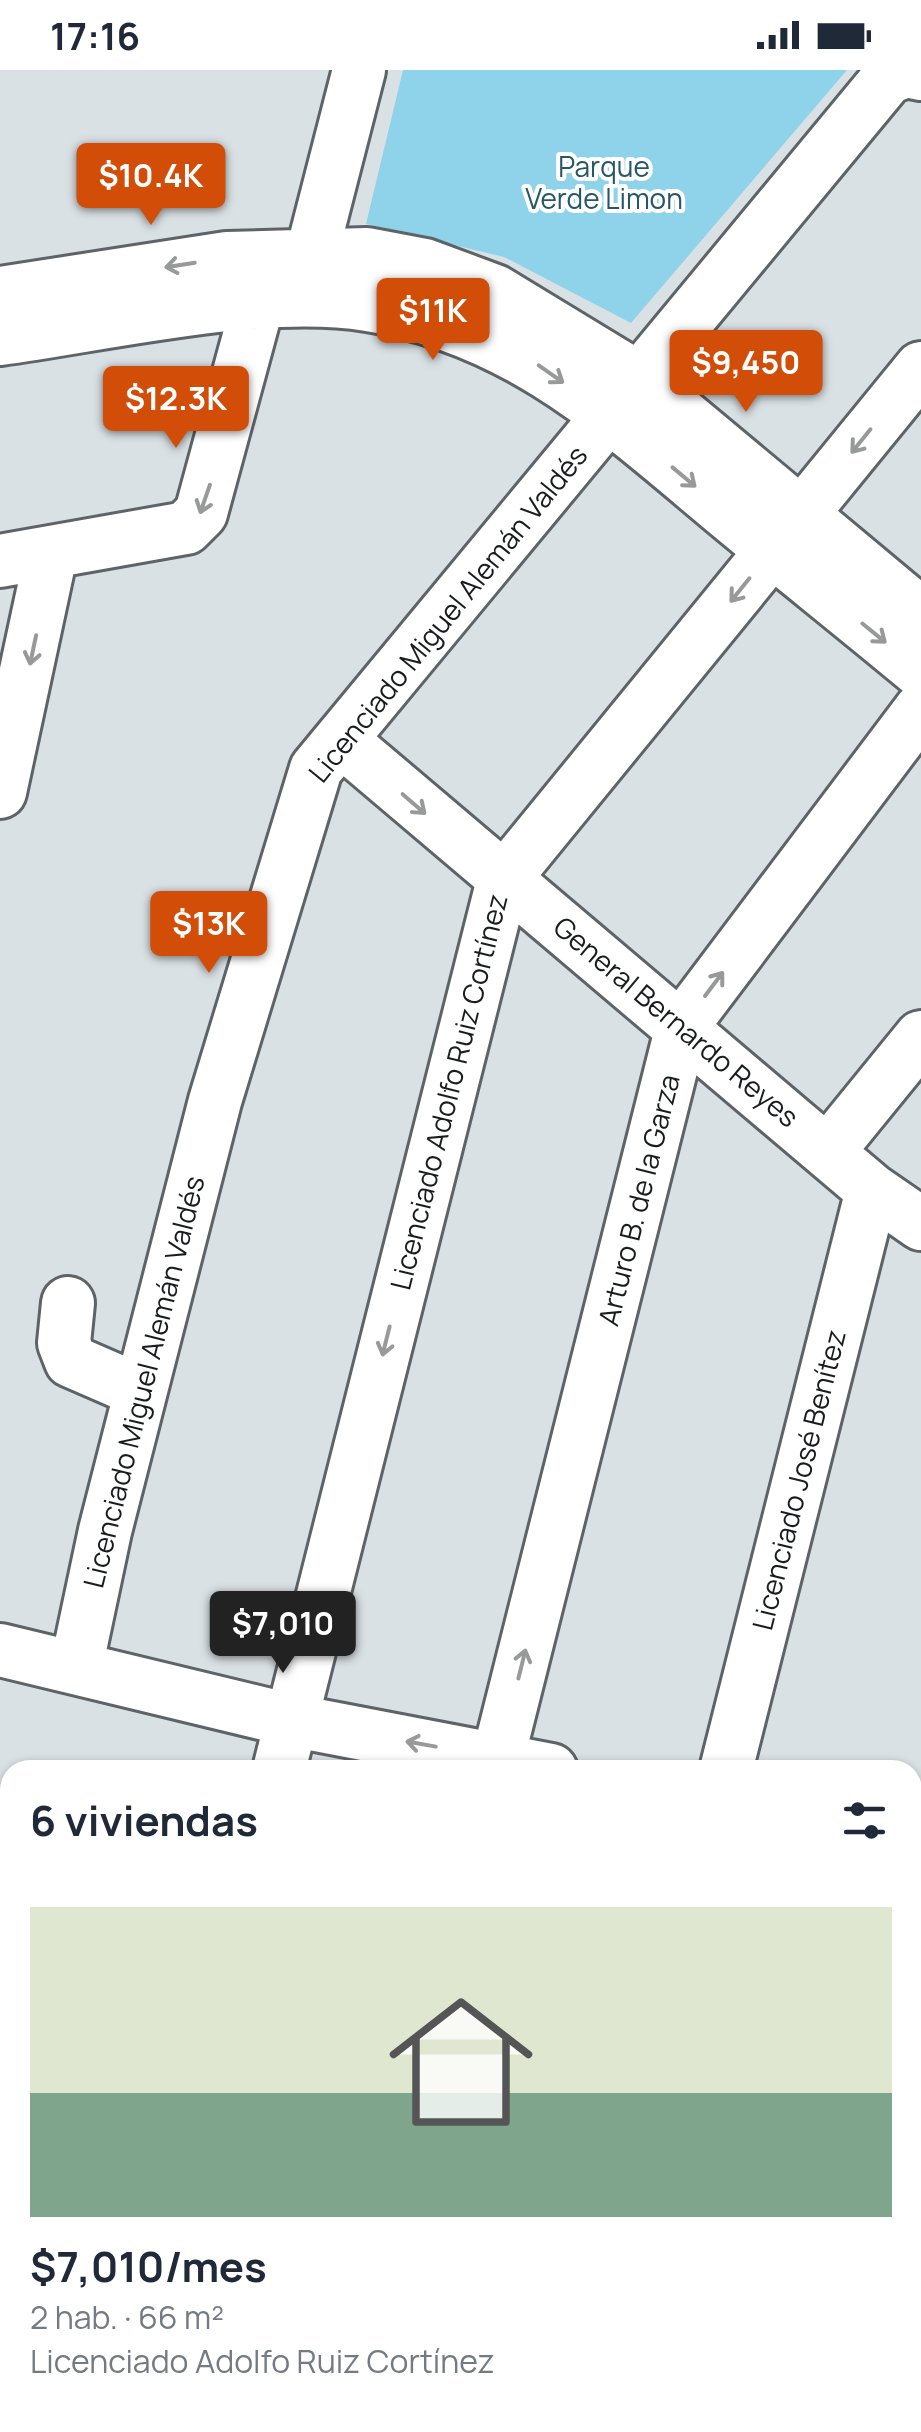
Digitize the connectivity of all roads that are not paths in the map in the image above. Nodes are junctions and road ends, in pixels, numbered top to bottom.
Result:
1 (359, 70) edge
2 (906, 71) edge
3 (921, 74) edge
4 (312, 253) junction
5 (0, 293) edge
6 (258, 303) junction
7 (0, 340) edge
8 (921, 368) edge
9 (624, 396) junction
10 (786, 532) junction
11 (51, 554) junction
12 (0, 561) edge
13 (921, 614) edge
14 (921, 672) edge
15 (921, 709) edge
16 (340, 740) junction
17 (0, 792) edge
18 (503, 880) junction
19 (682, 1026) junction
20 (921, 1037) edge
21 (829, 1150) junction
22 (872, 1190) junction
23 (921, 1224) edge
24 (68, 1303) dead end
25 (140, 1391) junction
26 (0, 1650) edge
27 (76, 1668) junction
28 (290, 1720) junction
29 (498, 1758) junction
30 (281, 1760) edge
31 (507, 1760) edge
32 (729, 1760) edge

1 - 4 street
2 - 3 street
2 - 9 street, Licenciado Miguel Alemán Valdés
4 -> 5 street
4 - 6 street
4 - 9 street
6 - 7 street
6 -> 9 street
6 -> 11 street
8 -> 10 street, Licenciado Adolfo Ruiz Cortínez
9 - 10 street
9 - 16 street, Licenciado Miguel Alemán Valdés
10 - 13 street
10 -> 14 street
10 -> 18 street, Licenciado Adolfo Ruiz Cortínez
11 - 12 street
11 -> 17 street
19 -> 15 street, Arturo B. de la Garza
16 -> 18 street, General Bernardo Reyes
16 - 25 street, Licenciado Miguel Alemán Valdés
18 - 19 street, General Bernardo Reyes
18 -> 28 street, Licenciado Adolfo Ruiz Cortínez
19 - 21 street, General Bernardo Reyes
29 -> 19 street, Arturo B. de la Garza
20 - 21 street
21 - 22 street, General Bernardo Reyes
22 - 23 street, General Bernardo Reyes
22 - 32 street, Licenciado José Benítez
24 - 25 street
25 - 27 street, Licenciado Miguel Alemán Valdés
26 - 27 street
27 - 28 street
29 -> 28 street
28 - 30 street, Licenciado Adolfo Ruiz Cortínez
29 - 31 street

